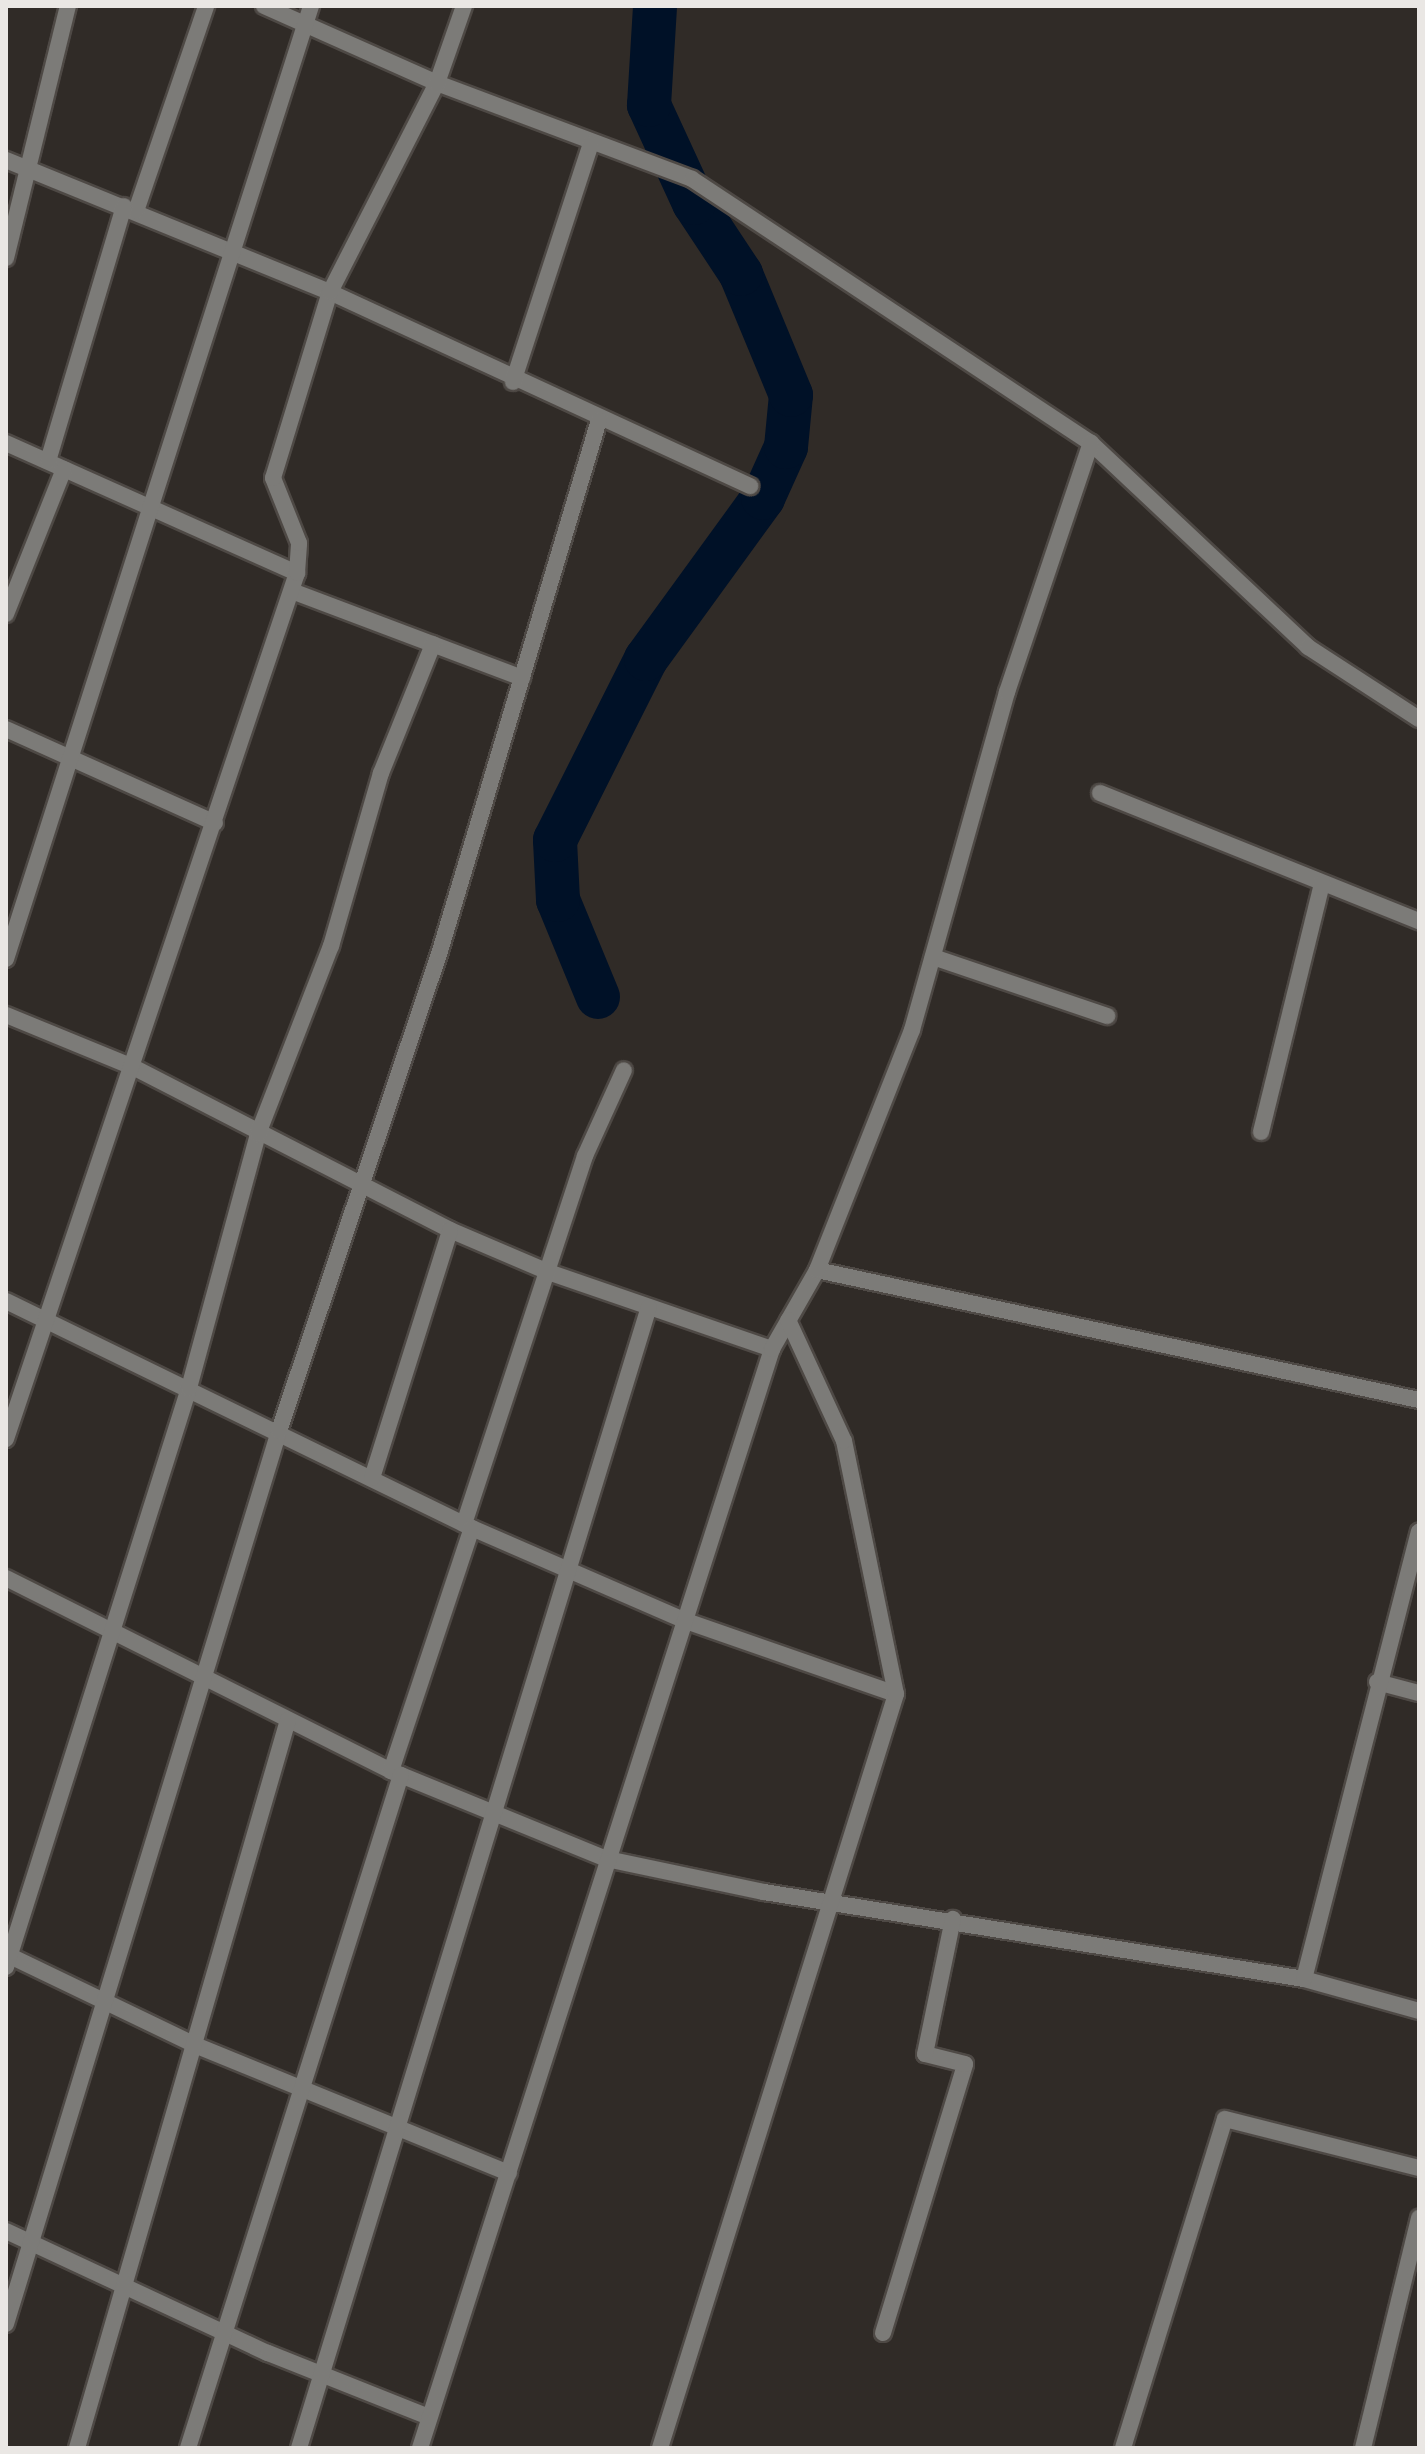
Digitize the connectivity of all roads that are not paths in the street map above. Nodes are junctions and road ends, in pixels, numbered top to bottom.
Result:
1 (68, 6) edge
2 (206, 6) edge
3 (264, 6) edge
4 (311, 6) edge
5 (464, 6) edge
6 (305, 23) junction
7 (437, 83) junction
8 (591, 144) junction
9 (6, 160) edge
10 (30, 169) junction
11 (130, 208) junction
12 (234, 252) junction
13 (6, 258) edge
14 (330, 292) junction
15 (513, 382) junction
16 (599, 420) junction
17 (6, 443) edge
18 (1091, 443) junction
19 (48, 461) junction
20 (64, 469) junction
21 (750, 486) dead end
22 (148, 507) junction
23 (297, 573) junction
24 (292, 591) junction
25 (6, 614) edge
26 (433, 644) junction
27 (522, 678) junction
28 (1419, 719) edge
29 (6, 729) edge
30 (68, 757) junction
31 (1100, 793) dead end
32 (215, 823) junction
33 (1322, 883) junction
34 (1419, 921) edge
35 (933, 957) junction
36 (6, 959) edge
37 (6, 1015) edge
38 (1107, 1016) dead end
39 (133, 1067) junction
40 (624, 1070) dead end
41 (1261, 1132) dead end
42 (258, 1134) junction
43 (364, 1191) junction
44 (450, 1230) junction
45 (817, 1270) junction
46 (551, 1273) junction
47 (6, 1301) edge
48 (649, 1307) junction
49 (45, 1318) junction
50 (788, 1320) junction
51 (772, 1349) junction
52 (189, 1388) junction
53 (1419, 1400) edge
54 (279, 1431) junction
55 (6, 1439) edge
56 (372, 1478) junction
57 (468, 1526) junction
58 (1419, 1532) edge
59 (568, 1570) junction
60 (6, 1578) edge
61 (686, 1621) junction
62 (110, 1632) junction
63 (208, 1680) junction
64 (1377, 1682) junction
65 (1419, 1693) edge
66 (896, 1694) junction
67 (288, 1720) junction
68 (396, 1773) junction
69 (493, 1812) junction
70 (607, 1859) junction
71 (836, 1903) junction
72 (953, 1919) junction
73 (7, 1959) edge
74 (1304, 1979) junction
75 (102, 2000) junction
76 (1419, 2011) edge
77 (195, 2045) junction
78 (302, 2089) junction
79 (400, 2128) junction
80 (1419, 2168) edge
81 (509, 2173) junction
82 (1419, 2218) edge
83 (6, 2231) edge
84 (31, 2242) junction
85 (1413, 2265) edge
86 (127, 2281) junction
87 (6, 2324) edge
88 (225, 2331) junction
89 (883, 2333) dead end
90 (322, 2374) junction
91 (429, 2417) junction
92 (77, 2448) edge
93 (188, 2448) edge
94 (299, 2448) edge
95 (420, 2448) edge
96 (660, 2448) edge
97 (1123, 2448) edge
98 (1363, 2448) edge

1 - 10 street
2 - 11 street
3 - 6 street
4 - 6 street
5 - 7 street
6 - 7 street
6 - 12 street
7 - 8 street
7 - 14 street
8 - 15 street
8 - 18 street
9 - 10 street
10 - 11 street
10 - 13 street
11 - 12 street
11 - 19 street
12 - 14 street
12 - 22 street
14 - 15 street
14 - 23 street
15 - 16 street
16 - 21 street
16 - 27 street
17 - 19 street
18 - 28 street
18 - 35 street
19 - 20 street
20 - 22 street
20 - 25 street
22 - 23 street
22 - 30 street
23 - 24 street
24 - 26 street
24 - 32 street
26 - 27 street
26 - 42 street
27 - 43 street
29 - 30 street
30 - 32 street
30 - 36 street
31 - 33 street
32 - 39 street
33 - 34 street
33 - 41 street
35 - 38 street
35 - 45 street
37 - 39 street
39 - 42 street
39 - 49 street
40 - 46 street
42 - 43 street
42 - 52 street
43 - 44 street
43 - 54 street
44 - 46 street
44 - 56 street
45 - 50 street
45 - 53 street
46 - 48 street
46 - 57 street
47 - 49 street
48 - 51 street
48 - 59 street
49 - 52 street
49 - 55 street
50 - 51 street
50 - 66 street
51 - 61 street
52 - 54 street
52 - 62 street
54 - 56 street
54 - 63 street
56 - 57 street
57 - 59 street
57 - 68 street
58 - 64 street
59 - 61 street
59 - 69 street
60 - 62 street
61 - 66 street
61 - 70 street
62 - 63 street
62 - 73 street
63 - 67 street
63 - 75 street
64 - 65 street
64 - 74 street
66 - 71 street
67 - 68 street
67 - 77 street
68 - 69 street
68 - 78 street
69 - 70 street
69 - 79 street
70 - 71 street
70 - 81 street
71 - 72 street
71 - 96 street
72 - 74 street
72 - 89 street
73 - 75 street
74 - 76 street
75 - 77 street
75 - 84 street
77 - 78 street
77 - 86 street
78 - 79 street
78 - 88 street
79 - 81 street
79 - 90 street
80 - 97 street
81 - 91 street
82 - 85 street
83 - 84 street
84 - 86 street
84 - 87 street
85 - 98 street
86 - 88 street
86 - 92 street
88 - 90 street
88 - 93 street
90 - 91 street
90 - 94 street
91 - 95 street

